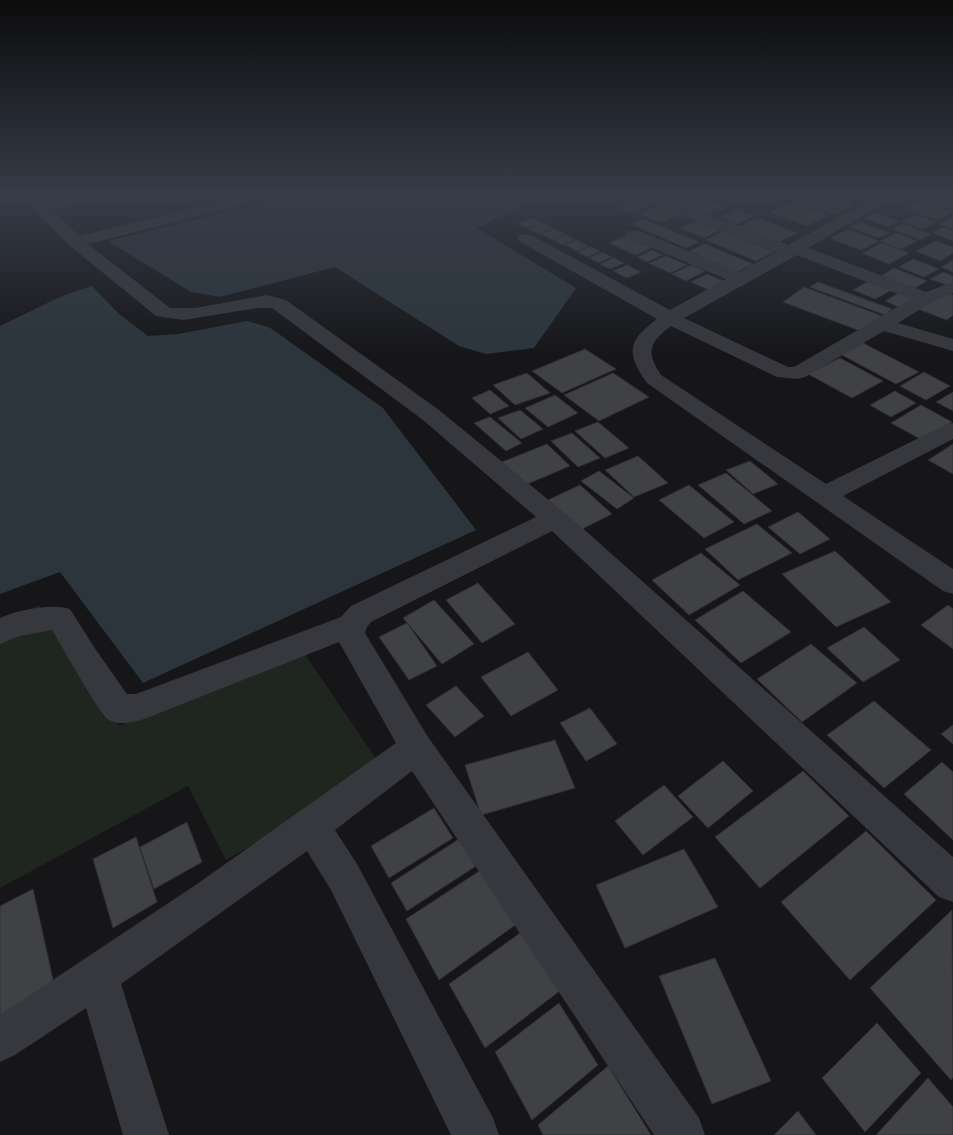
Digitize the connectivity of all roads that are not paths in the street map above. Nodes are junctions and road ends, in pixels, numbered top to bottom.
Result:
1 (83, 249) edge
2 (545, 249) edge
3 (669, 249) edge
4 (791, 249) edge
5 (794, 250) junction
6 (740, 279) junction
7 (953, 287) edge
8 (926, 298) junction
9 (670, 318) junction
10 (882, 324) junction
11 (953, 344) edge
12 (953, 430) edge
13 (824, 496) junction
14 (554, 519) junction
15 (953, 583) edge
16 (352, 625) junction
17 (0, 632) edge
18 (416, 748) junction
19 (312, 826) junction
20 (953, 883) edge
21 (98, 977) junction
22 (0, 1040) edge
23 (146, 1135) edge
24 (476, 1135) edge
25 (682, 1135) edge

1 - 14 street
2 - 9 street
3 - 6 street
4 - 5 street
5 - 6 street
5 - 8 street
6 - 9 street
7 - 8 street
8 - 10 street
9 - 10 street
9 - 13 street
10 - 11 street
12 - 13 street
13 - 15 street
14 - 16 street
14 - 20 street
16 - 17 street
16 - 18 street
18 - 19 street
18 - 25 street
19 - 21 street
19 - 24 street
21 - 22 street
21 - 23 street

